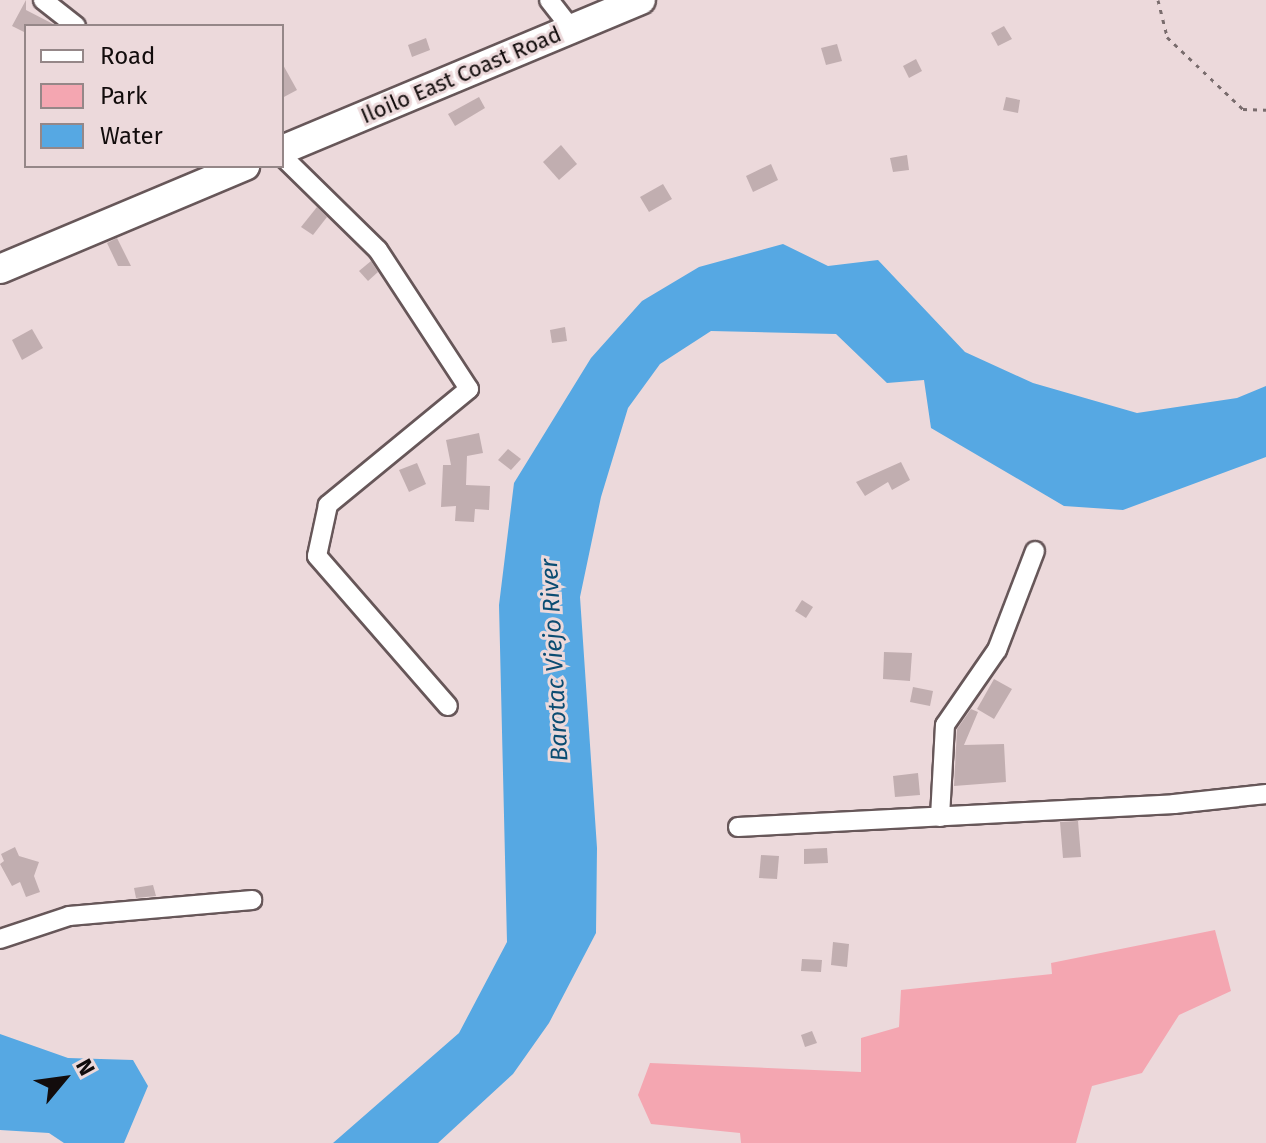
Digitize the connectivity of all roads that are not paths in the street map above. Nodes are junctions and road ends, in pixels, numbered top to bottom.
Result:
1 (43, 0) edge
2 (549, 0) edge
3 (641, 0) edge
4 (73, 24) edge
5 (572, 29) junction
6 (284, 152) edge
7 (284, 155) edge
8 (237, 168) edge
9 (0, 269) edge
10 (1035, 551) dead end
11 (448, 706) dead end
12 (1266, 794) edge
13 (940, 817) junction
14 (738, 827) dead end
15 (252, 900) dead end
16 (0, 939) edge

1 - 4 street
2 - 5 street
3 - 5 main road, Iloilo East Coast Road
5 - 6 main road, Iloilo East Coast Road
7 - 11 street
8 - 9 main road
10 - 13 street
12 - 13 street
13 - 14 street
15 - 16 street

